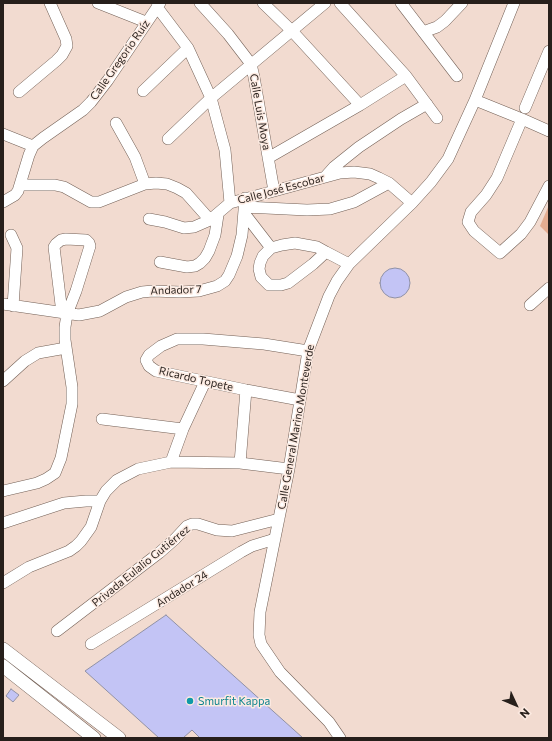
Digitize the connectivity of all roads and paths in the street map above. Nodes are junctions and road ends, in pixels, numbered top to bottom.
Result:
1 (50, 3) edge
2 (98, 3) edge
3 (200, 3) edge
4 (263, 3) edge
5 (325, 3) edge
6 (340, 3) edge
7 (401, 3) edge
8 (462, 3) edge
9 (514, 3) edge
10 (159, 5) edge
11 (146, 22) junction
12 (292, 31) junction
13 (423, 32) junction
14 (188, 48) junction
15 (549, 51) edge
16 (251, 64) junction
17 (406, 76) junction
18 (457, 76) dead end
19 (143, 91) dead end
20 (19, 92) dead end
21 (211, 98) junction
22 (475, 100) junction
23 (427, 104) junction
24 (360, 105) junction
25 (525, 108) dead end
26 (437, 118) dead end
27 (522, 119) junction
28 (116, 123) dead end
29 (549, 131) edge
30 (3, 134) edge
31 (168, 139) dead end
32 (33, 146) junction
33 (268, 158) junction
34 (325, 177) junction
35 (389, 183) junction
36 (145, 184) junction
37 (20, 185) junction
38 (549, 186) edge
39 (274, 191) junction
40 (3, 202) edge
41 (230, 203) junction
42 (412, 203) junction
43 (244, 206) junction
44 (214, 217) junction
45 (149, 219) dead end
46 (11, 235) dead end
47 (271, 248) junction
48 (326, 252) junction
49 (160, 262) dead end
50 (348, 264) junction
51 (549, 288) edge
52 (8, 305) edge
53 (530, 305) dead end
54 (64, 313) junction
55 (66, 348) junction
56 (308, 352) junction
57 (3, 381) edge
58 (205, 382) junction
59 (246, 390) junction
60 (300, 400) junction
61 (102, 419) dead end
62 (183, 429) junction
63 (172, 462) junction
64 (240, 463) junction
65 (289, 469) junction
66 (3, 491) edge
67 (100, 501) junction
68 (279, 520) junction
69 (3, 523) edge
70 (275, 539) junction
71 (3, 583) edge
72 (57, 632) dead end
73 (91, 644) dead end
74 (3, 649) edge
75 (3, 666) edge
76 (94, 738) edge
77 (119, 738) edge
78 (340, 738) edge

1 - 20 street
2 - 11 street
3 - 16 street, Calle Luis Moya
4 - 12 street
5 - 12 street
6 - 17 street
7 - 13 street
8 - 13 street
9 - 22 street, Calle General Marino Monteverde
10 - 11 street, Calle Gregorio Ruíz
10 - 14 street
11 - 32 street, Calle Gregorio Ruíz
12 - 16 street
12 - 24 street
13 - 18 street
14 - 19 street
14 - 21 street
15 - 25 street
16 - 21 street
16 - 33 street, Calle Luis Moya
17 - 23 street
17 - 24 street
21 - 31 street
21 - 41 street
22 - 27 street
22 - 42 street, Calle General Marino Monteverde
23 - 26 street
23 - 34 street
24 - 33 street
27 - 29 street
27 - 38 street
28 - 36 street
30 - 32 street
32 - 37 street
33 - 39 street, Calle Luis Moya
34 - 35 street, Calle José Escobar
34 - 39 street, Calle José Escobar
35 - 42 street, Calle José Escobar
35 - 43 street
36 - 37 street
36 - 44 street
37 - 40 street
39 - 43 street, Calle José Escobar
41 - 43 street, Calle José Escobar
41 - 44 street, Calle José Escobar
42 - 50 street, Calle General Marino Monteverde
43 - 47 street
43 - 54 street, Andador 7
44 - 45 street, Calle José Escobar
44 - 49 street
46 - 52 street
47 - 48 street
47 - 48 street
48 - 50 street
50 - 56 street, Calle General Marino Monteverde
51 - 53 street
52 - 54 street, Andador 7
54 - 54 street
54 - 55 street
55 - 57 street
55 - 66 street
56 - 58 street, Ricardo Topete
56 - 60 street, Calle General Marino Monteverde
58 - 59 street, Ricardo Topete
58 - 62 street
59 - 60 street, Ricardo Topete
59 - 64 street
60 - 65 street, Calle General Marino Monteverde
61 - 62 street
62 - 63 street
63 - 64 street
63 - 67 street
64 - 65 street
65 - 68 street, Calle General Marino Monteverde
67 - 69 street
67 - 71 street
68 - 70 street, Calle General Marino Monteverde
68 - 72 street, Privada Eulalio Gutiérrez
70 - 73 street, Andador 24
70 - 78 street, Calle General Marino Monteverde
74 - 77 main road
75 - 76 main road

